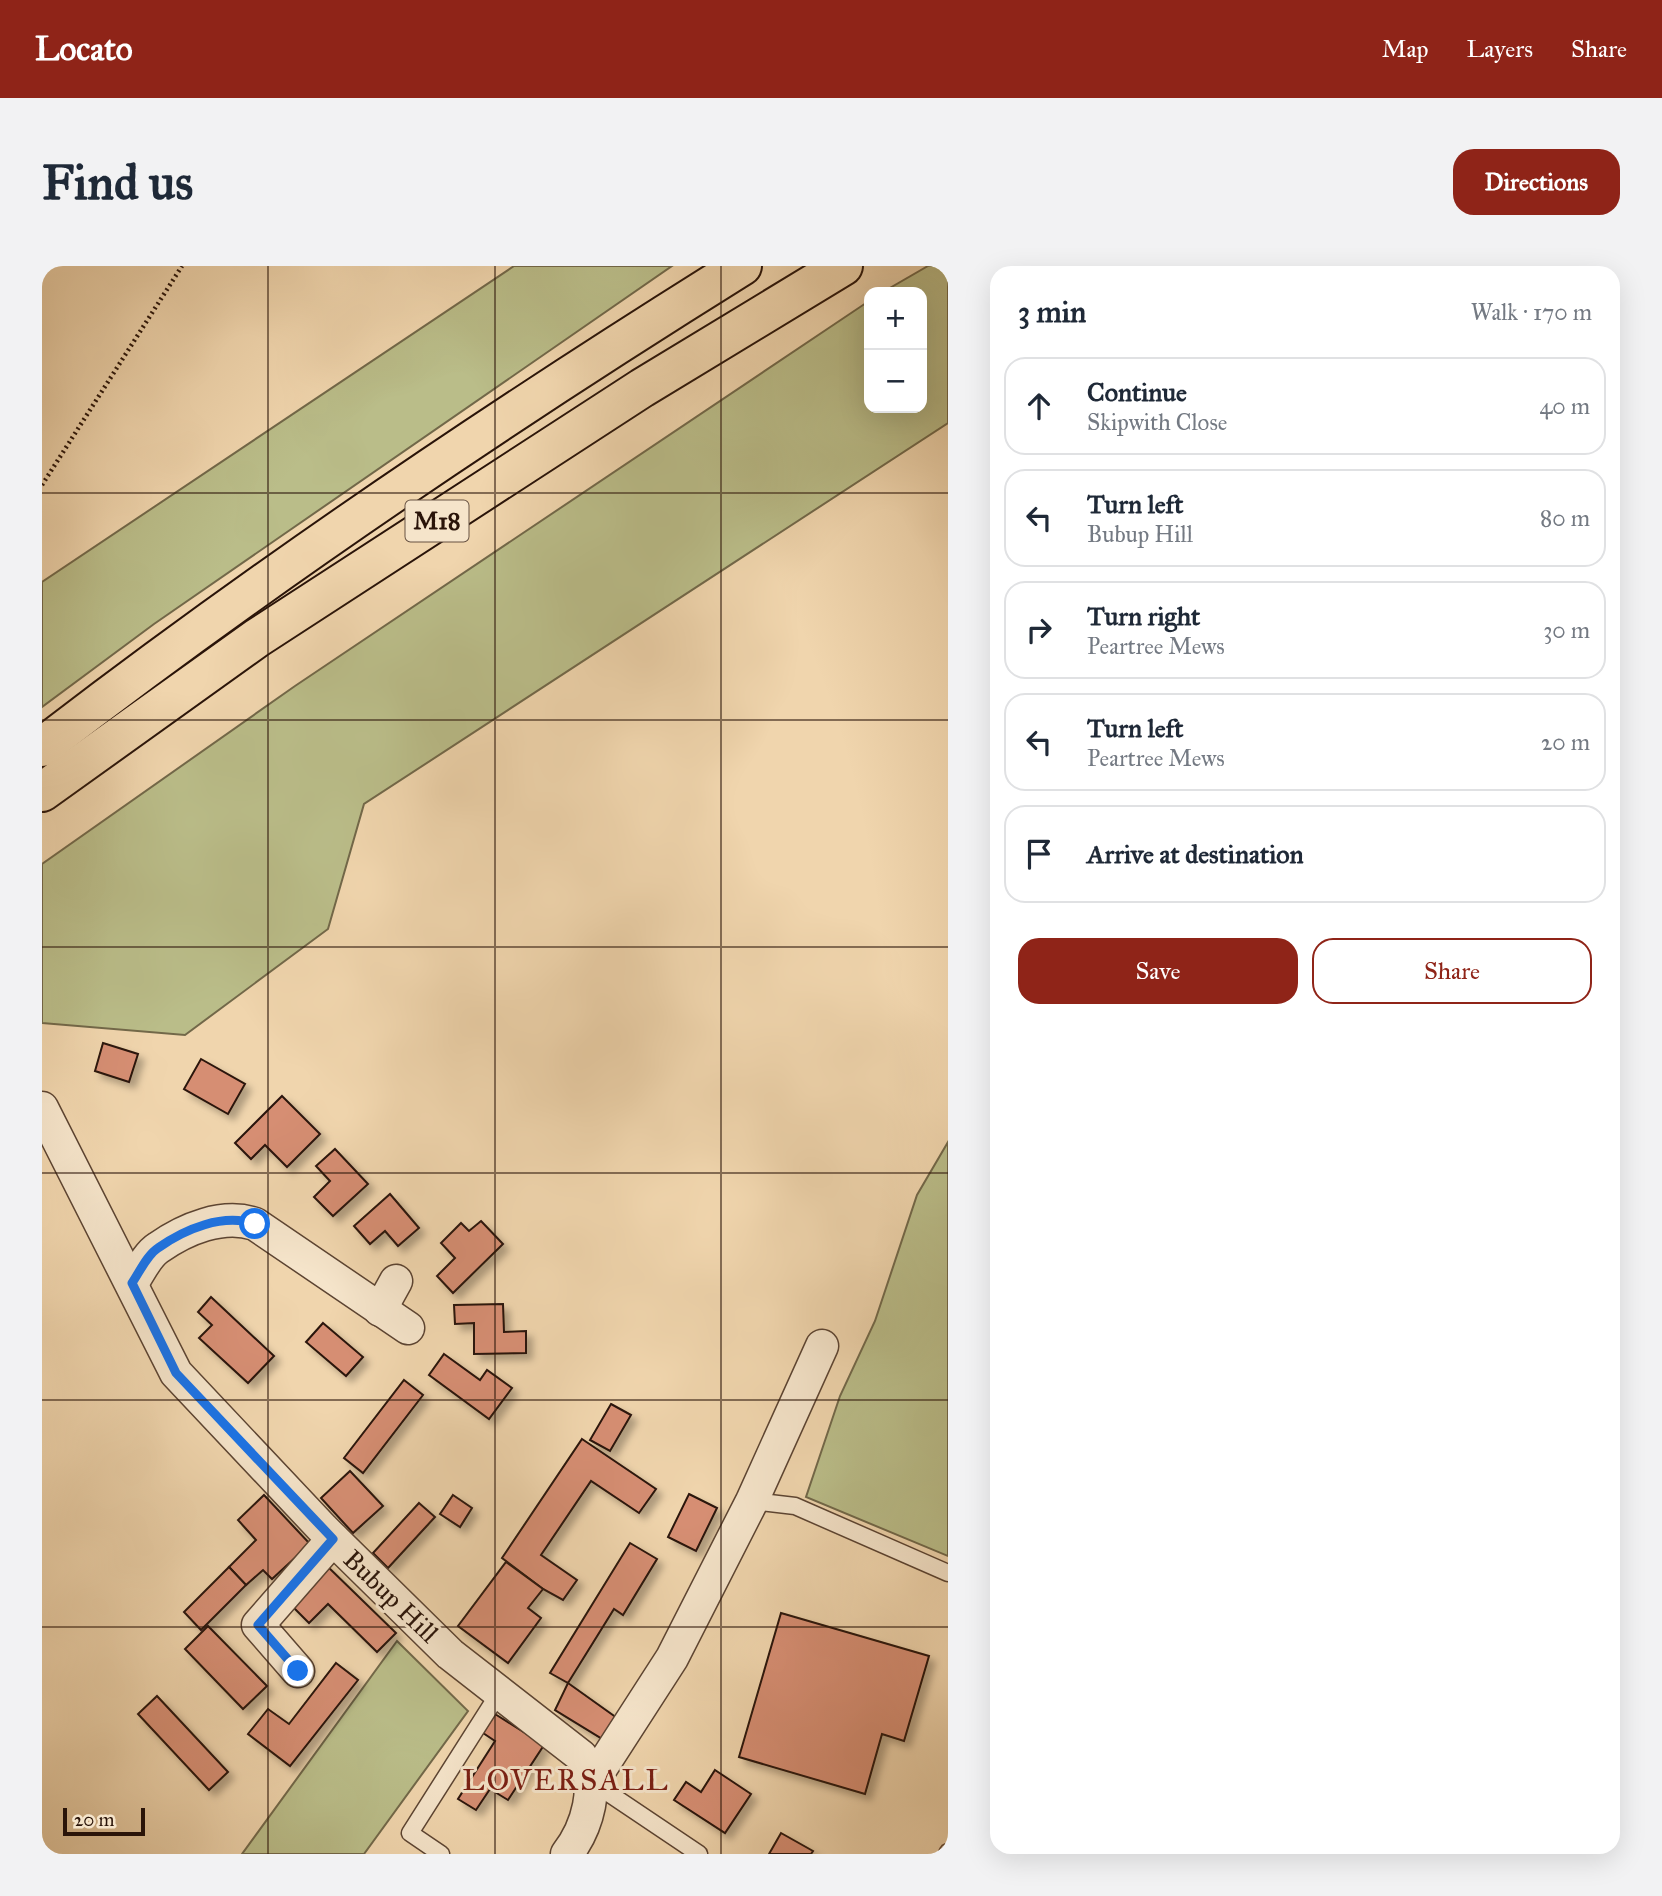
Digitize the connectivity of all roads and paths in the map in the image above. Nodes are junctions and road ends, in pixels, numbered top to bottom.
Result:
1 (182, 266) edge
2 (742, 266) edge
3 (844, 266) edge
4 (42, 485) edge
5 (42, 747) edge
6 (42, 792) edge
7 (42, 1108) edge
8 (396, 1281) dead end
9 (132, 1283) junction
10 (380, 1310) junction
11 (408, 1328) dead end
12 (822, 1346) dead end
13 (752, 1501) junction
14 (333, 1539) junction
15 (948, 1573) edge
16 (298, 1671) dead end
17 (499, 1693) junction
18 (593, 1782) junction
19 (441, 1854) edge
20 (567, 1854) edge
21 (699, 1854) edge

1 - 4 path
2 - 5 highway, M18
3 - 6 highway, M18
7 - 9 street, Bubup Hill
8 - 10 street
9 - 10 street
9 - 14 street, Bubup Hill
10 - 11 street
12 - 13 street
13 - 15 lane
13 - 18 street
14 - 16 street
14 - 17 street, Bubup Hill
17 - 18 street, Bubup Hill
17 - 19 lane
18 - 20 street
18 - 21 lane

